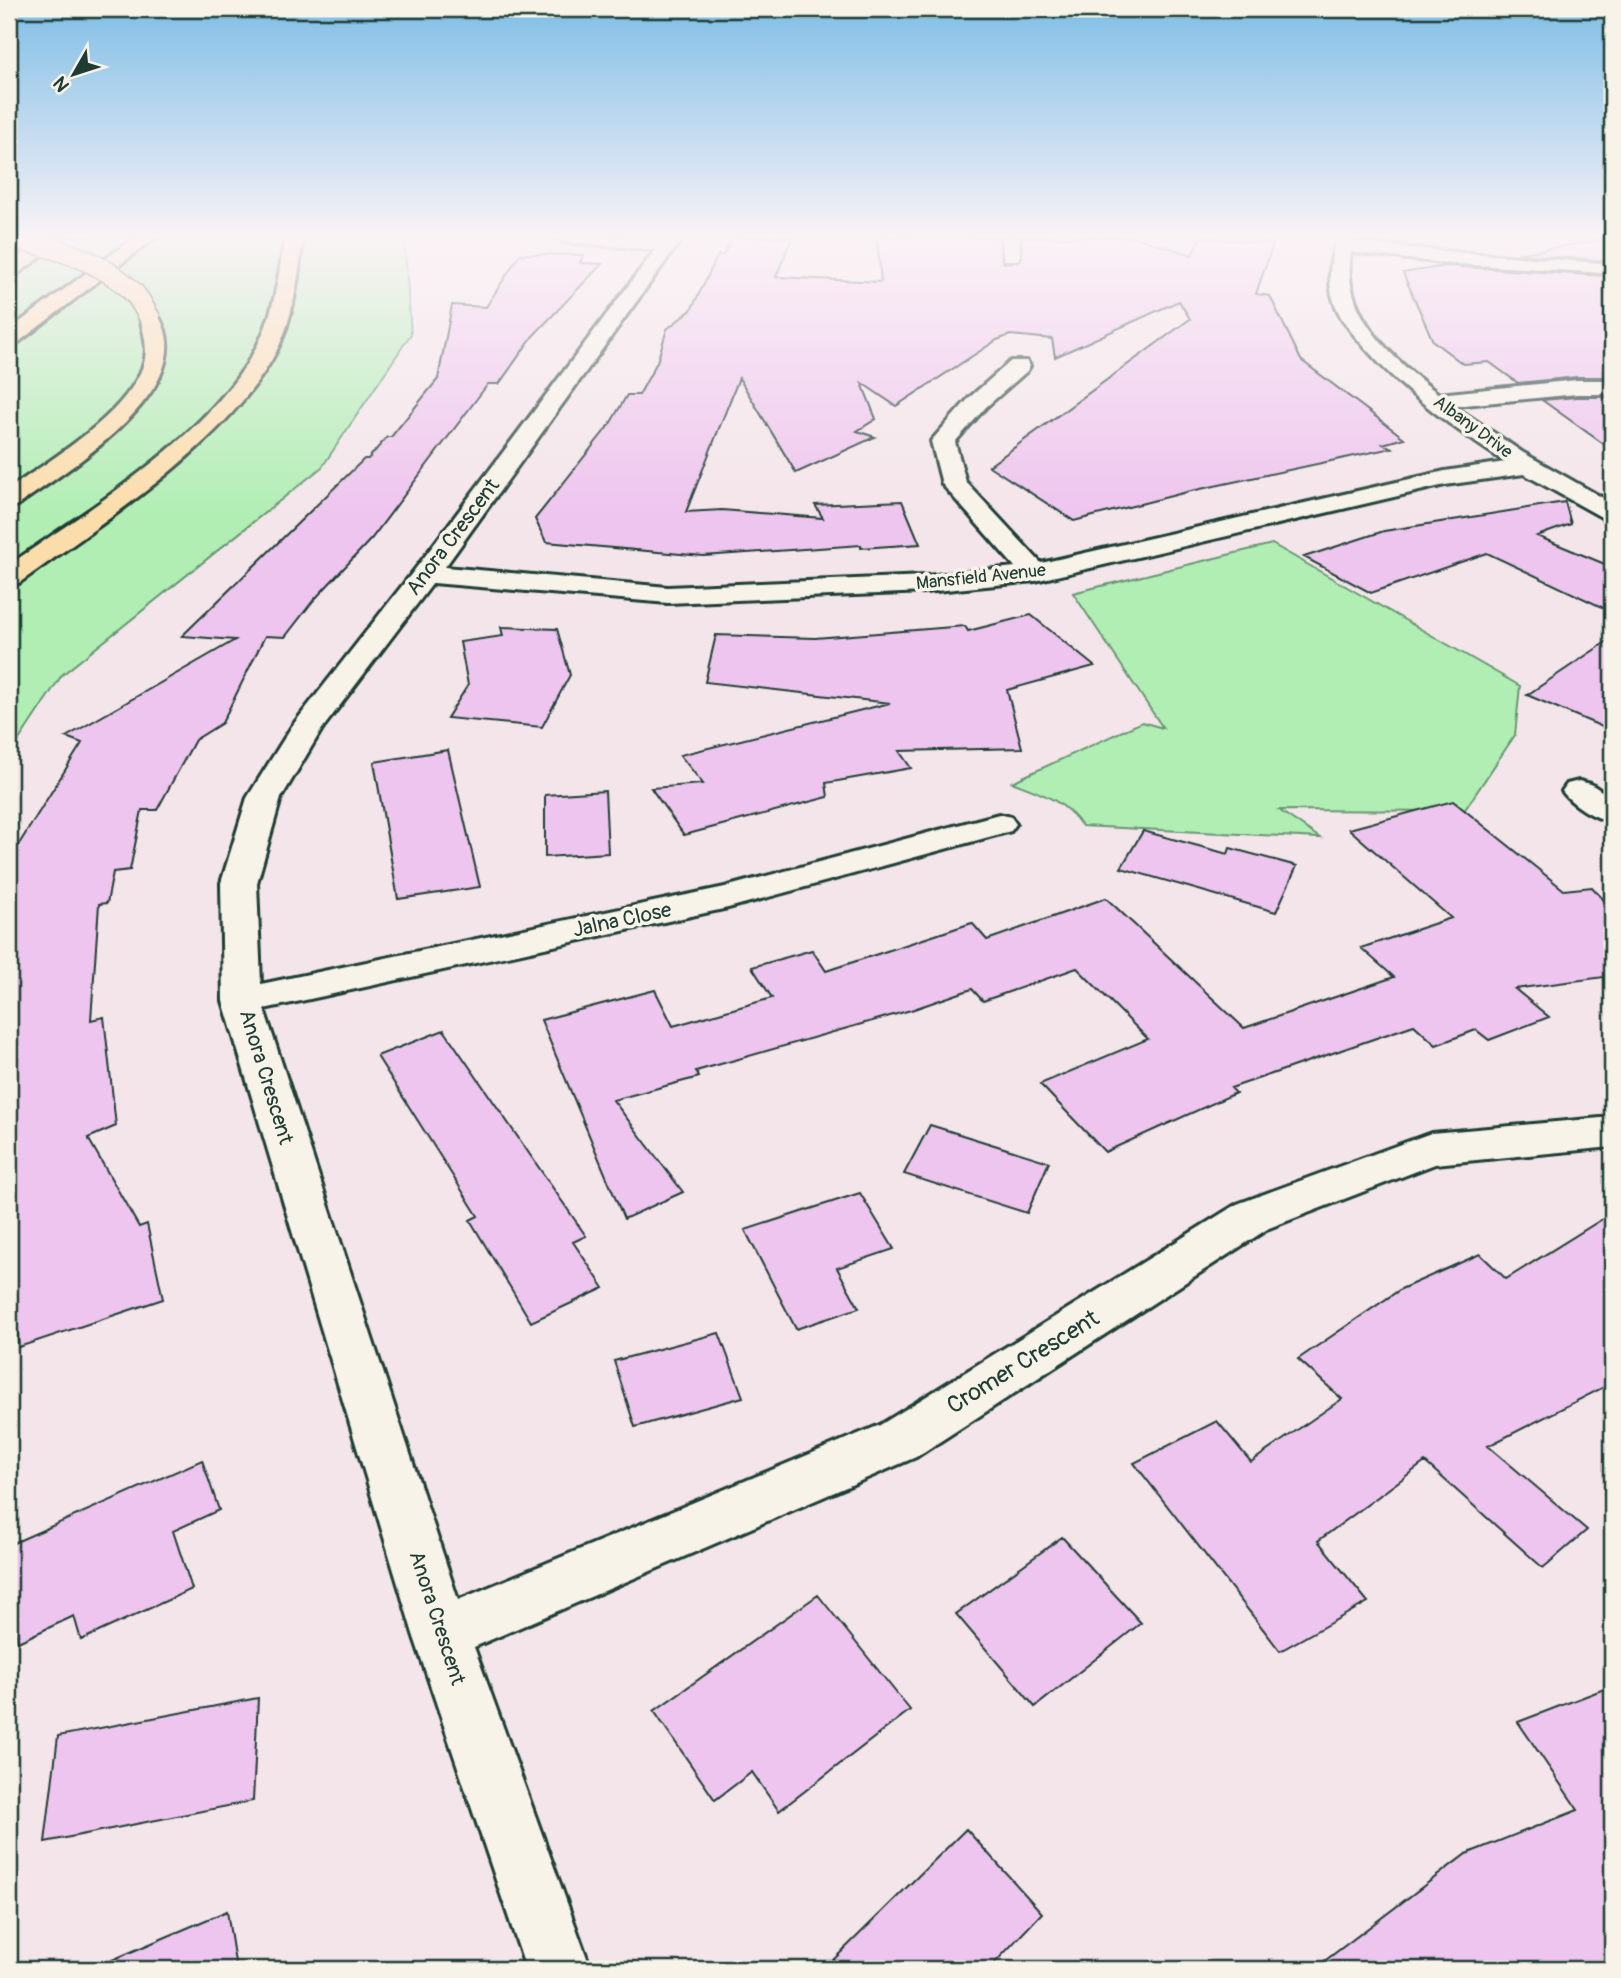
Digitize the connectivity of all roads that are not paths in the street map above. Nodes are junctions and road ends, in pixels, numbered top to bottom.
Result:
1 (23, 329) edge
2 (153, 329) edge
3 (273, 329) edge
4 (606, 329) edge
5 (1361, 329) edge
6 (9, 340) edge
7 (1018, 366) dead end
8 (1612, 387) edge
9 (1436, 401) junction
10 (1526, 466) junction
11 (9, 500) edge
12 (1612, 513) edge
13 (426, 573) junction
14 (1035, 573) junction
15 (9, 577) edge
16 (1579, 792) dead end
17 (1612, 812) edge
18 (999, 824) dead end
19 (242, 1001) junction
20 (1612, 1132) edge
21 (441, 1634) junction
22 (559, 1969) edge

1 - 6 highway
2 - 11 highway, bridge
3 - 15 highway
4 - 13 street, Anora Crescent
5 - 9 street, Albany Drive
7 - 14 street
8 - 9 street
9 - 10 street, Albany Drive
10 - 12 street, Albany Drive
10 - 14 street, Mansfield Avenue
13 - 14 street, Mansfield Avenue
13 - 19 street, Anora Crescent
16 - 17 street
18 - 19 street, Jalna Close
19 - 21 street, Anora Crescent
20 - 21 street, Cromer Crescent
21 - 22 street, Anora Crescent

